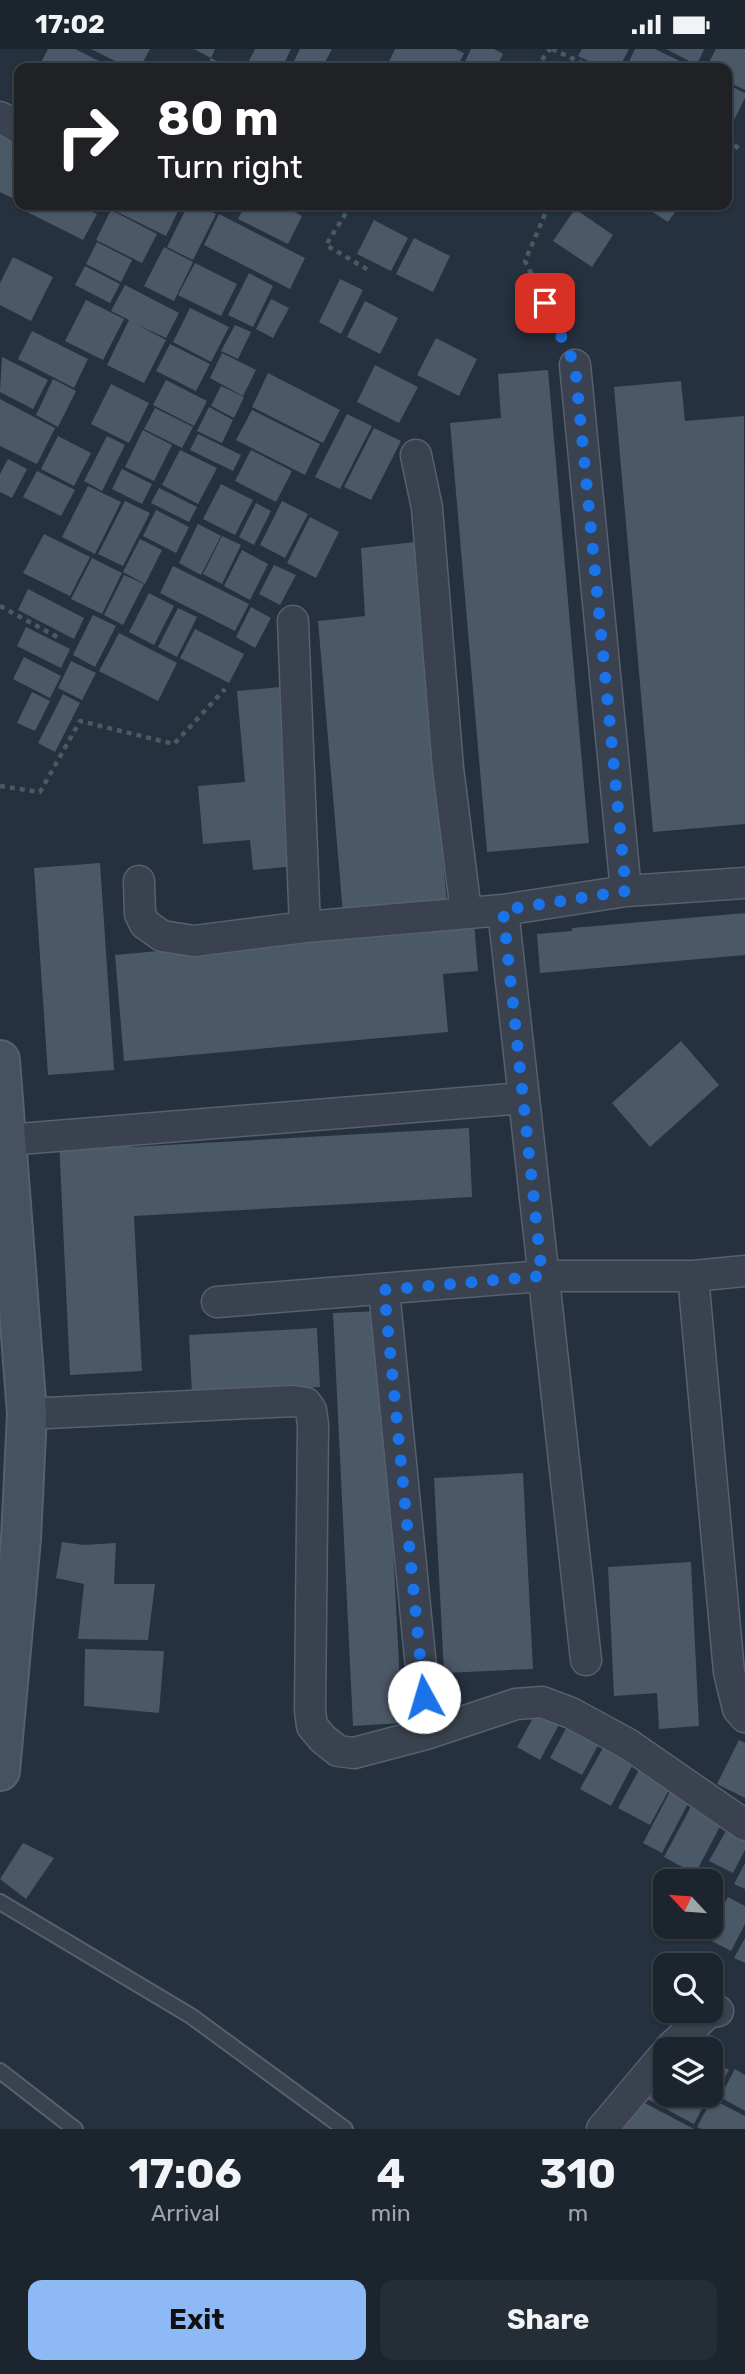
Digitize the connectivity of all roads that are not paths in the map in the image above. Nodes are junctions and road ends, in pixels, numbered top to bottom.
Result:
1 (575, 365) road end
2 (416, 455) dead end
3 (293, 621) dead end
4 (139, 881) dead end
5 (745, 883) edge
6 (626, 891) junction
7 (503, 910) junction
8 (466, 912) junction
9 (304, 927) junction
10 (0, 1060) edge
11 (524, 1098) junction
12 (7, 1140) junction
13 (745, 1271) edge
14 (542, 1276) junction
15 (693, 1276) junction
16 (384, 1290) junction
17 (217, 1303) dead end
18 (27, 1414) junction
19 (586, 1660) dead end
20 (424, 1697) dead end
21 (745, 1717) edge
22 (0, 1771) edge
23 (745, 1825) edge
24 (0, 1902) edge
25 (697, 2023) edge
26 (682, 2037) edge
27 (653, 2068) edge
28 (0, 2071) edge
29 (75, 2129) edge
30 (345, 2129) edge
31 (602, 2129) edge

1 - 6 street
2 - 8 street
3 - 9 street
4 - 9 street
5 - 6 street
6 - 7 street
7 - 8 street
7 - 11 street
8 - 9 street
10 - 12 street
11 - 12 street
11 - 14 street
12 - 18 street
13 - 15 street
14 - 15 street
14 - 16 street
14 - 19 street
15 - 21 street
16 - 17 street
16 - 20 street
18 - 22 street
18 - 23 street
24 - 30 lane
25 - 26 street
27 - 31 street
28 - 29 lane

